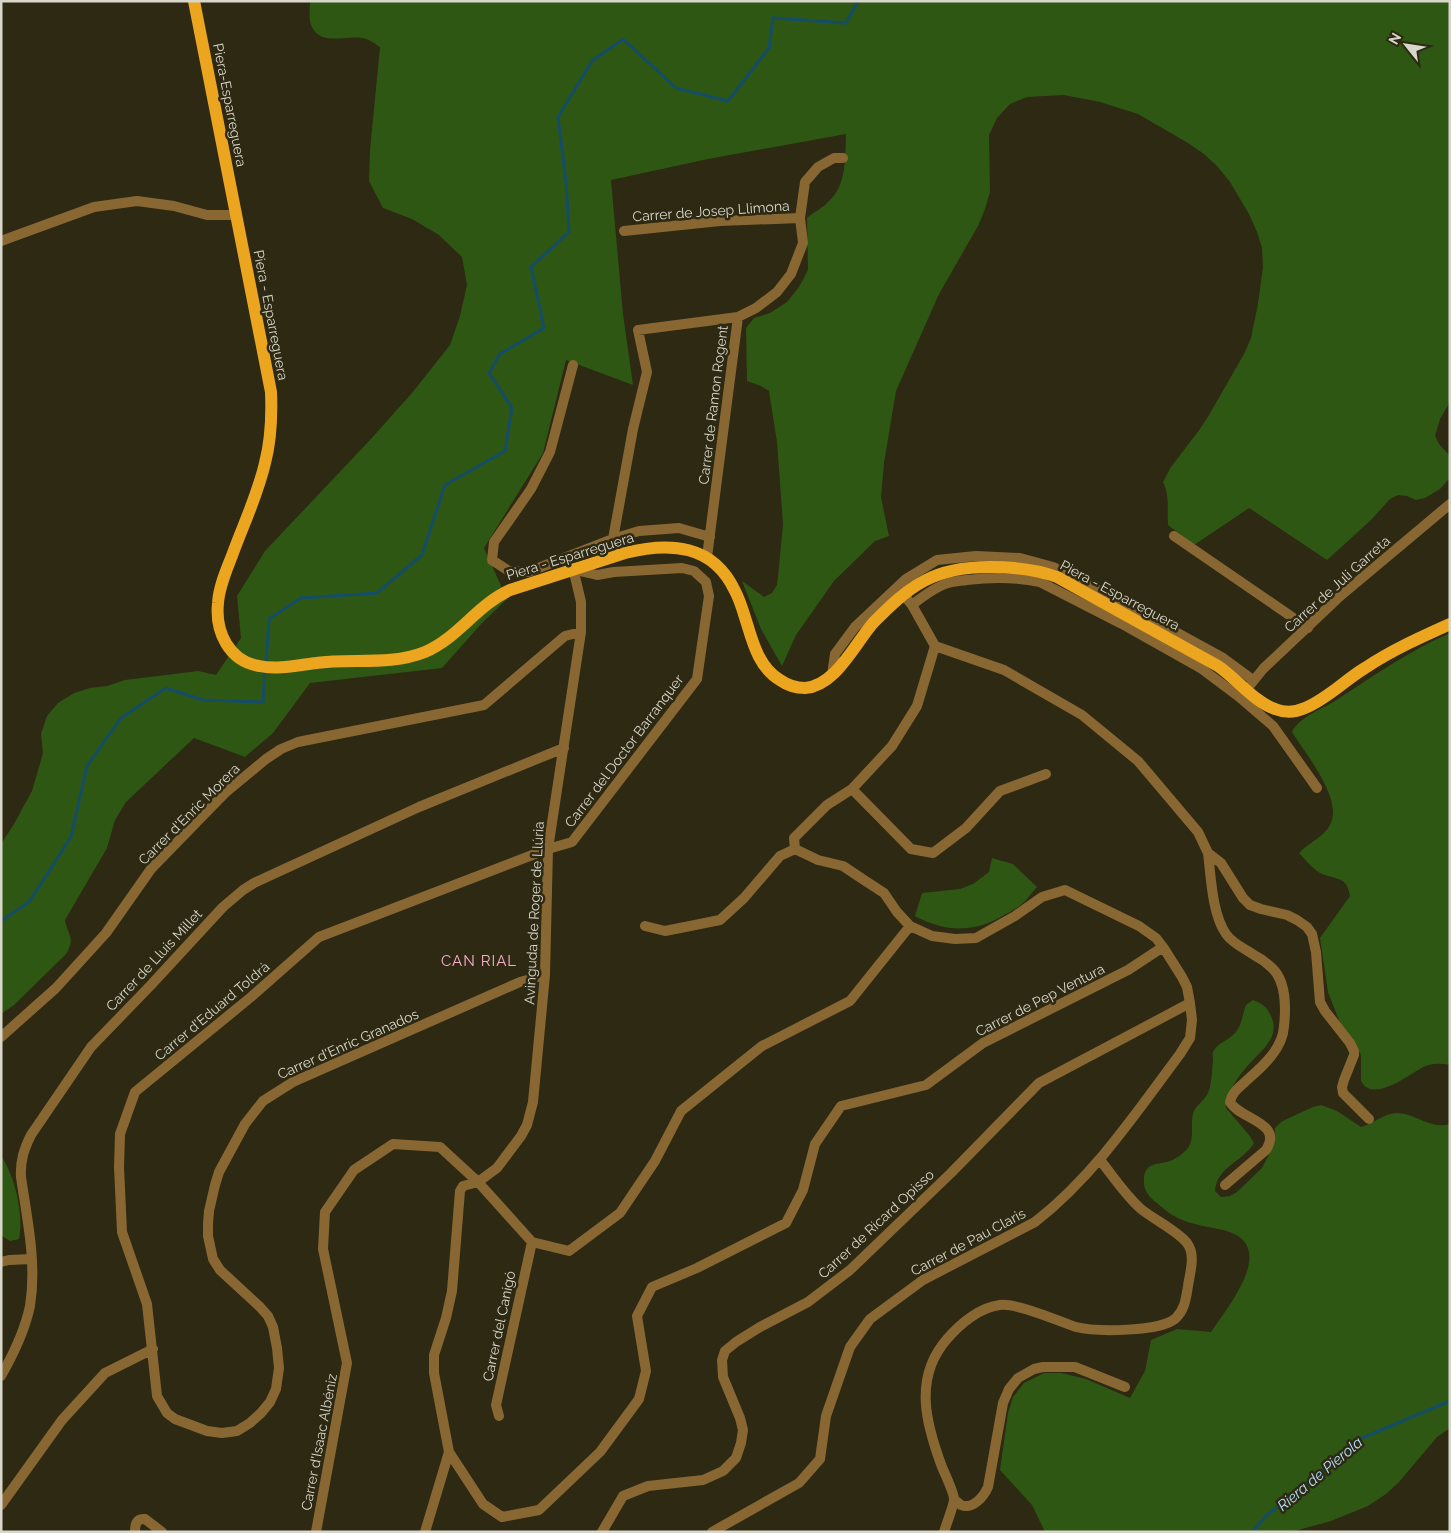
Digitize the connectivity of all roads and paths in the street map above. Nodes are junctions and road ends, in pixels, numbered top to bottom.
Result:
1 (194, 1) edge
2 (843, 158) dead end
3 (236, 215) junction
4 (800, 218) junction
5 (624, 231) dead end
6 (1, 241) edge
7 (738, 317) junction
8 (574, 365) dead end
9 (1450, 504) edge
10 (1174, 536) dead end
11 (710, 537) junction
12 (613, 539) junction
13 (707, 557) junction
14 (573, 568) junction
15 (904, 594) junction
16 (912, 605) junction
17 (1450, 624) edge
18 (1308, 628) junction
19 (581, 632) junction
20 (935, 646) junction
21 (832, 675) junction
22 (1250, 685) junction
23 (1275, 709) junction
24 (1273, 726) junction
25 (564, 748) junction
26 (1046, 774) dead end
27 (1317, 788) dead end
28 (852, 789) junction
29 (548, 848) junction
30 (795, 849) junction
31 (1208, 853) junction
32 (645, 926) dead end
33 (910, 926) junction
34 (1163, 947) junction
35 (545, 974) junction
36 (1190, 1003) junction
37 (1, 1037) edge
38 (1369, 1119) dead end
39 (1100, 1160) junction
40 (478, 1182) junction
41 (1225, 1185) dead end
42 (532, 1242) junction
43 (32, 1259) junction
44 (1, 1262) edge
45 (152, 1349) junction
46 (1, 1376) edge
47 (1125, 1387) dead end
48 (499, 1416) dead end
49 (449, 1452) junction
50 (954, 1500) junction
51 (1, 1505) edge
52 (134, 1532) edge
53 (162, 1532) edge
54 (316, 1532) edge
55 (425, 1532) edge
56 (602, 1532) edge
57 (712, 1532) edge
58 (944, 1532) edge

1 - 3 main road, Piera-Esparreguera
2 - 4 street, Carrer de Ramon Rogent
3 - 6 street
3 - 14 main road, Piera - Esparreguera
4 - 5 street, Carrer de Josep Llimona
4 - 7 street, Carrer de Ramon Rogent
7 - 11 street, Carrer de Ramon Rogent
7 - 12 street
8 - 12 street
9 - 18 street, Carrer de Juli Garreta
10 - 18 street
11 - 12 street
11 - 13 street, Carrer de Ramon Rogent
13 - 14 main road, Piera - Esparreguera
13 - 21 main road, Piera - Esparreguera
14 - 19 street, Avinguda de Roger de Llúria
14 - 29 street, Carrer del Doctor Barranquer
15 - 16 street
15 - 21 main road, Piera - Esparreguera
15 - 22 main road, Piera - Esparreguera
16 - 20 street
16 - 24 street
17 - 23 main road
18 - 22 street, Carrer de Juli Garreta
19 - 25 street, Avinguda de Roger de Llúria
19 - 37 street, Carrer d'Enric Morera
20 - 28 street
20 - 31 street
21 - 22 street
22 - 23 main road, Piera - Esparreguera
23 - 24 street
24 - 27 street
25 - 29 street, Avinguda de Roger de Llúria
25 - 43 street, Carrer de Lluis Millet
26 - 28 street
28 - 30 street
29 - 35 street, Avinguda de Roger de Llúria
29 - 45 street, Carrer d'Eduard Toldrà
30 - 32 street
30 - 33 street
31 - 38 street
31 - 41 street
33 - 34 street, Carrer de Pau Claris
33 - 42 street
34 - 36 street, Carrer de Pau Claris
34 - 49 street, Carrer de Pep Ventura
35 - 40 street, Avinguda de Roger de Llúria
35 - 45 street, Carrer d'Enric Granados
36 - 39 street, Carrer de Pau Claris
36 - 56 street, Carrer de Ricard Opisso
39 - 50 street
39 - 57 street, Carrer de Pau Claris
40 - 42 street, Carrer d'Isaac Albéniz
40 - 49 street, Carrer de Pep Ventura
40 - 54 street, Carrer d'Isaac Albéniz
42 - 48 street, Carrer del Canigó
43 - 44 street
43 - 46 street, Carrer de Lluis Millet
45 - 51 street
47 - 50 street
49 - 55 street
50 - 58 street
52 - 53 street

